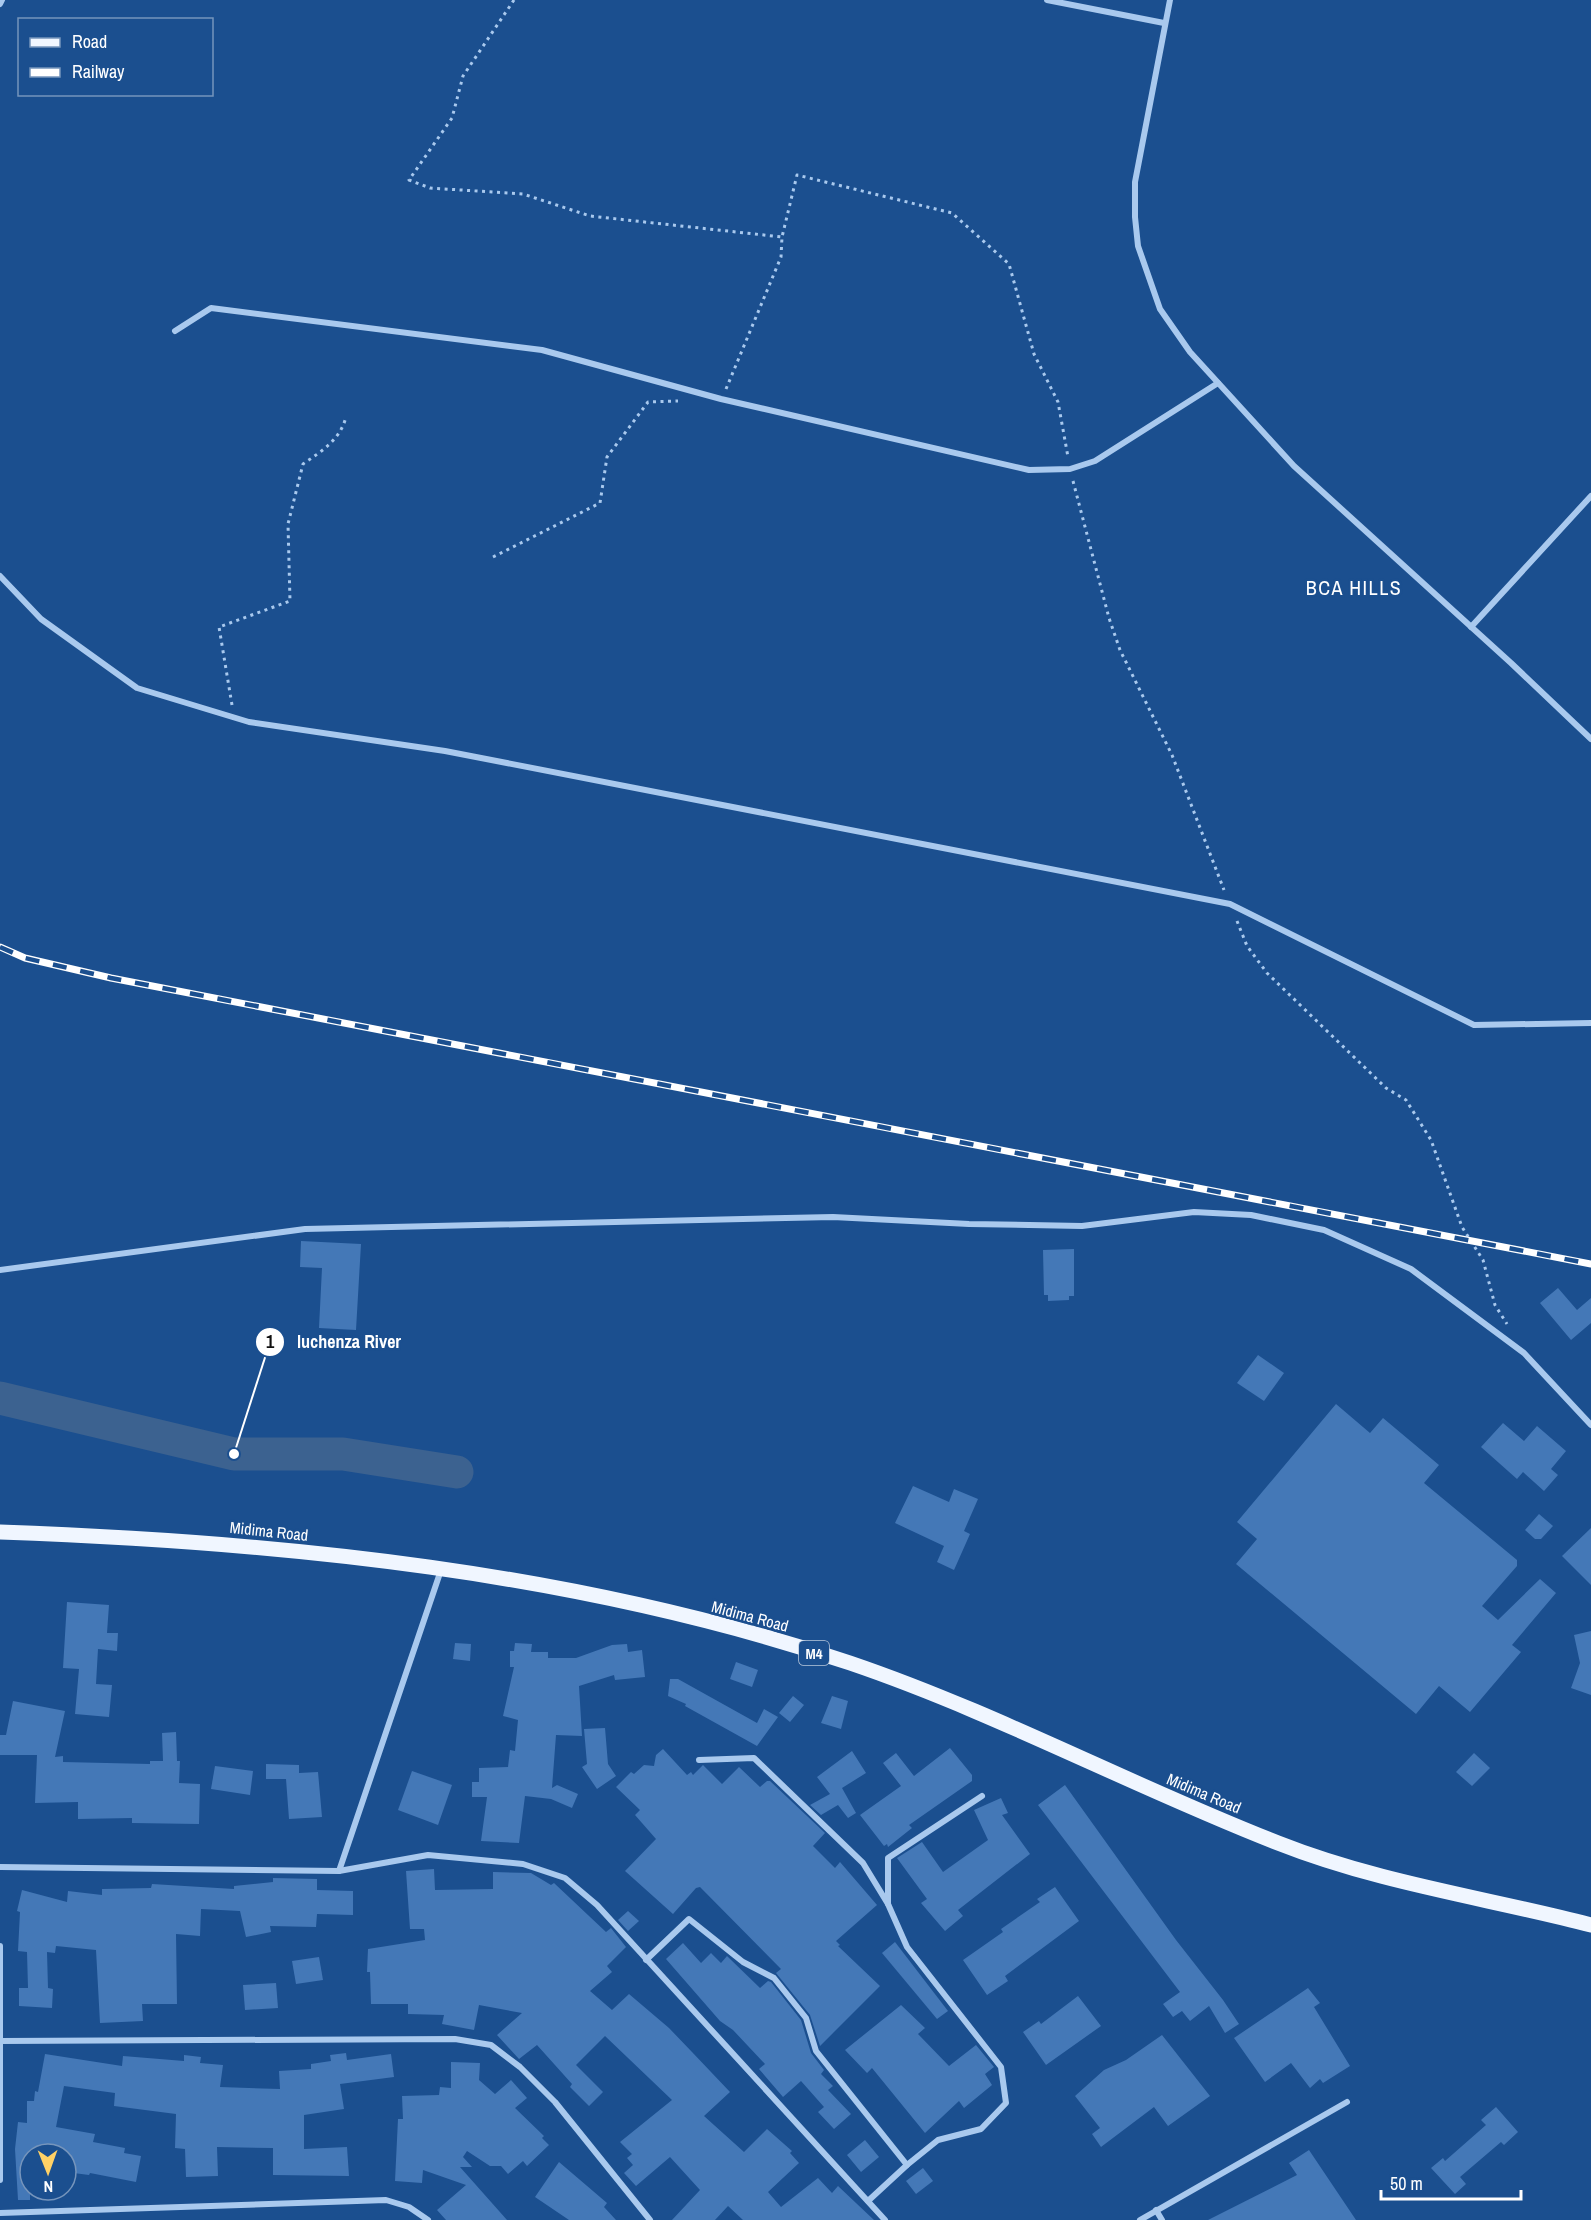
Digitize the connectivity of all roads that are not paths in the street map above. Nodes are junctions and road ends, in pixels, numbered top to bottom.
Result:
1 (1047, 0) edge
2 (1170, 0) edge
3 (1164, 23) junction
4 (175, 331) dead end
5 (1218, 382) junction
6 (1591, 496) edge
7 (0, 576) edge
8 (1471, 627) junction
9 (1591, 739) edge
10 (1591, 1023) edge
11 (0, 1270) edge
12 (1591, 1425) edge
13 (0, 1532) edge
14 (442, 1570) junction
15 (699, 1761) dead end
16 (982, 1796) dead end
17 (0, 1867) edge
18 (339, 1871) junction
19 (888, 1904) junction
20 (1591, 1925) edge
21 (0, 1946) edge
22 (646, 1960) junction
23 (1, 2041) edge
24 (1347, 2102) dead end
25 (907, 2165) junction
26 (0, 2180) edge
27 (868, 2201) junction
28 (1156, 2210) junction
29 (0, 2213) edge
30 (428, 2220) edge
31 (650, 2220) edge
32 (885, 2220) edge
33 (1140, 2220) edge
34 (1162, 2220) edge

1 - 3 street
2 - 3 street
3 - 5 street
4 - 5 street
5 - 8 street
6 - 8 street
7 - 10 street
8 - 9 street
11 - 12 street
13 - 14 main road, Midima Road / M4
14 - 18 street
14 - 20 main road, Midima Road / M4
15 - 19 street
16 - 19 street
17 - 18 street
18 - 22 street
19 - 25 street
21 - 23 street
22 - 25 street
22 - 27 street
23 - 26 street
23 - 31 street
24 - 28 street
25 - 27 street
27 - 32 street
28 - 33 street
28 - 34 street
29 - 30 street

